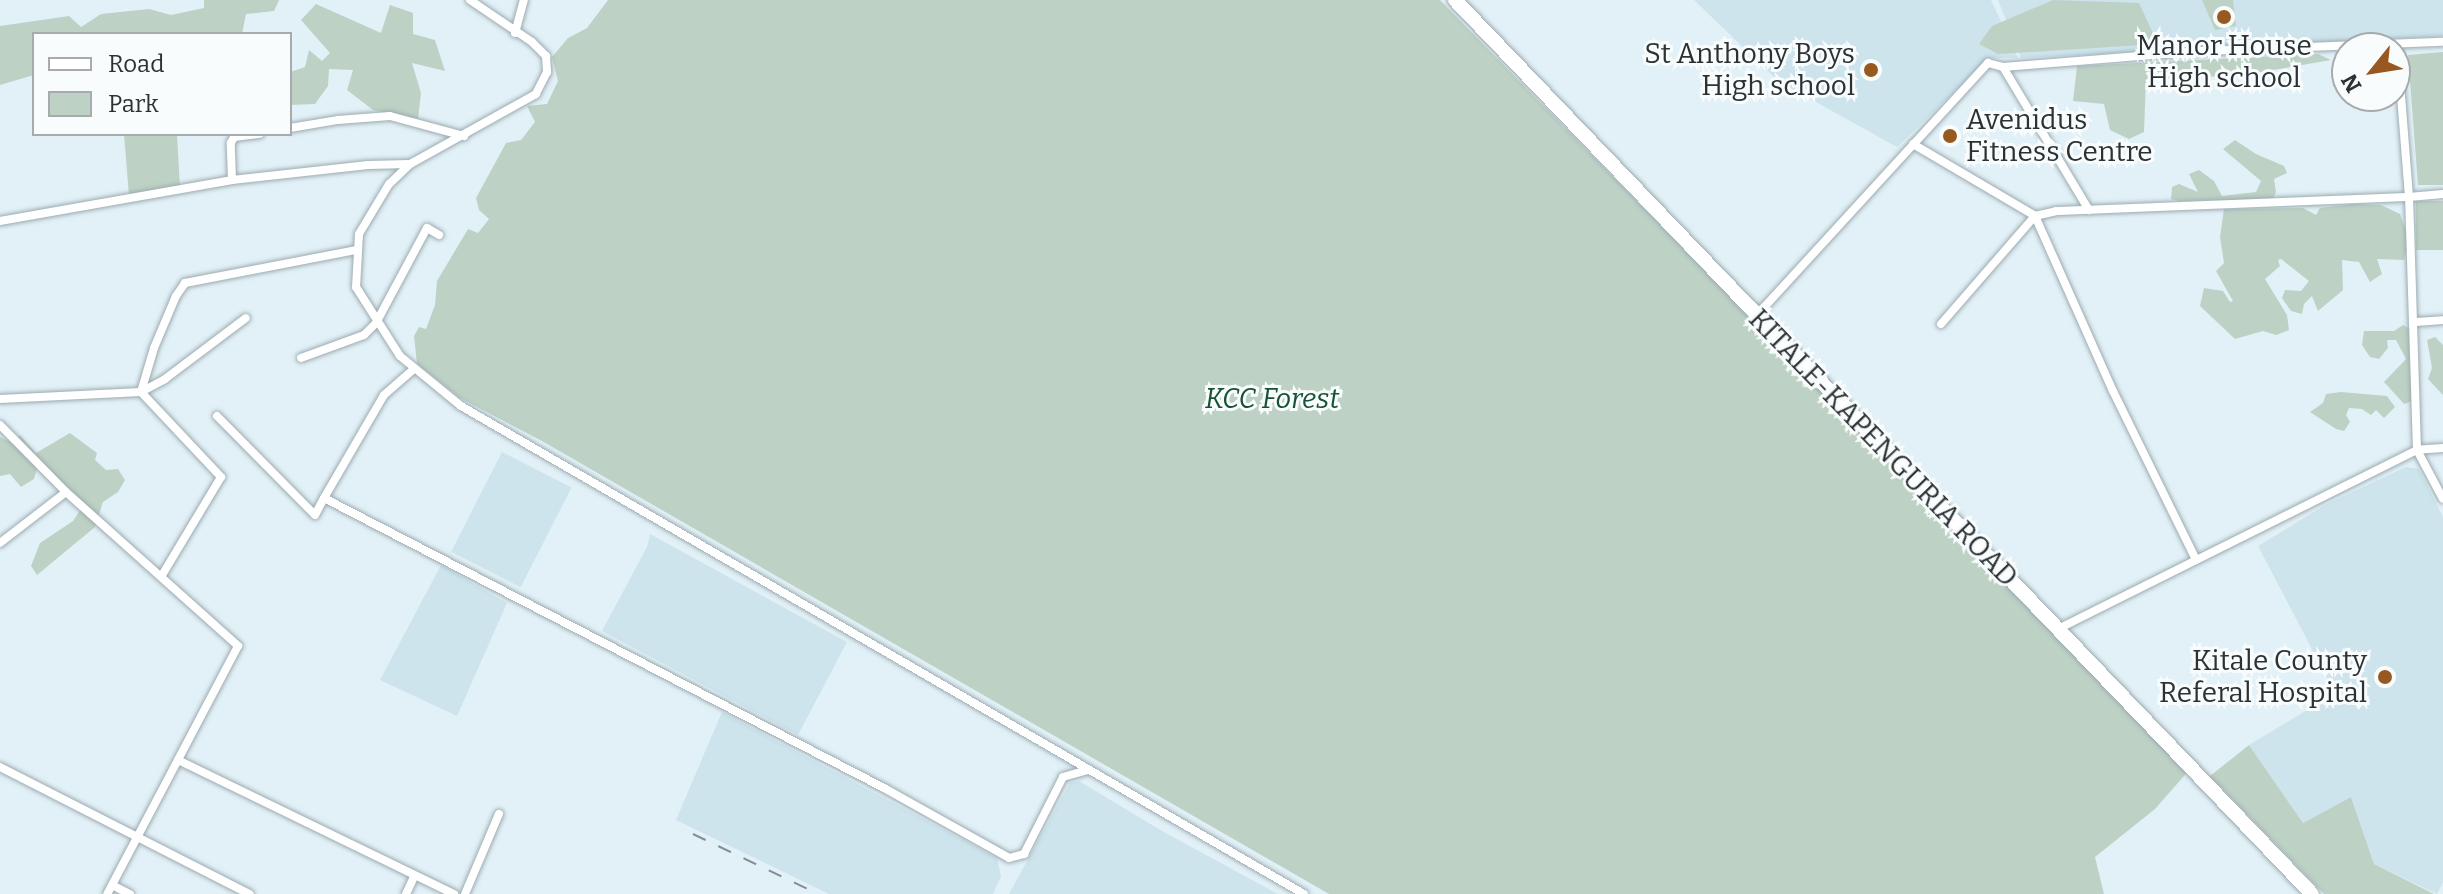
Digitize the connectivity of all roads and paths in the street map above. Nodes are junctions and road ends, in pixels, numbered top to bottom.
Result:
1 (470, 0) edge
2 (524, 0) edge
3 (1455, 0) edge
4 (515, 33) junction
5 (2443, 42) edge
6 (2411, 43) edge
7 (2331, 46) edge
8 (2003, 67) junction
9 (2402, 112) edge
10 (292, 128) edge
11 (243, 136) edge
12 (464, 136) junction
13 (1913, 144) junction
14 (410, 164) junction
15 (232, 180) junction
16 (2443, 194) edge
17 (2409, 197) junction
18 (2089, 210) junction
19 (2035, 216) junction
20 (0, 221) edge
21 (439, 235) dead end
22 (357, 250) junction
23 (1757, 315) junction
24 (246, 318) dead end
25 (2443, 320) edge
26 (2416, 322) junction
27 (376, 323) junction
28 (1941, 324) dead end
29 (301, 358) dead end
30 (413, 370) junction
31 (141, 392) junction
32 (0, 399) edge
33 (217, 416) dead end
34 (0, 425) edge
35 (4, 437) edge
36 (2443, 448) edge
37 (2417, 450) junction
38 (66, 492) junction
39 (324, 498) junction
40 (2443, 499) edge
41 (0, 543) edge
42 (2196, 560) junction
43 (162, 575) junction
44 (2057, 630) junction
45 (178, 760) junction
46 (0, 767) edge
47 (1088, 770) junction
48 (499, 814) dead end
49 (137, 837) junction
50 (414, 877) junction
51 (112, 885) junction
52 (107, 894) edge
53 (130, 894) edge
54 (249, 894) edge
55 (406, 894) edge
56 (454, 894) edge
57 (465, 894) edge
58 (1304, 894) edge
59 (2312, 894) edge

1 - 4 street
2 - 4 street
3 - 23 highway, KITALE-KAPENGURIA ROAD
4 - 12 street
5 - 6 street
7 - 8 street
8 - 13 street
8 - 18 street
9 - 17 street
10 - 12 street
11 - 15 street
12 - 14 street
13 - 19 street
13 - 23 street
14 - 15 street
14 - 22 street
15 - 20 street
16 - 17 street
17 - 18 street
17 - 26 street
18 - 19 street
19 - 28 street
19 - 42 street
21 - 27 street
22 - 27 street
22 - 31 street
23 - 44 highway, KITALE-KAPENGURIA ROAD
24 - 31 street
25 - 26 street
26 - 37 street
27 - 29 street
27 - 30 street
30 - 39 street
30 - 47 street
31 - 32 street
31 - 43 street
33 - 39 street
34 - 35 street
35 - 38 street
36 - 37 street
37 - 40 street
37 - 42 street
38 - 41 street
38 - 43 street
39 - 47 street
42 - 44 street
43 - 45 street
44 - 59 highway, KITALE-KAPENGURIA ROAD
45 - 49 street
45 - 50 street
46 - 49 street
47 - 58 street
48 - 57 street
49 - 51 street
49 - 54 street
50 - 55 street
50 - 56 street
51 - 52 street
51 - 53 street

